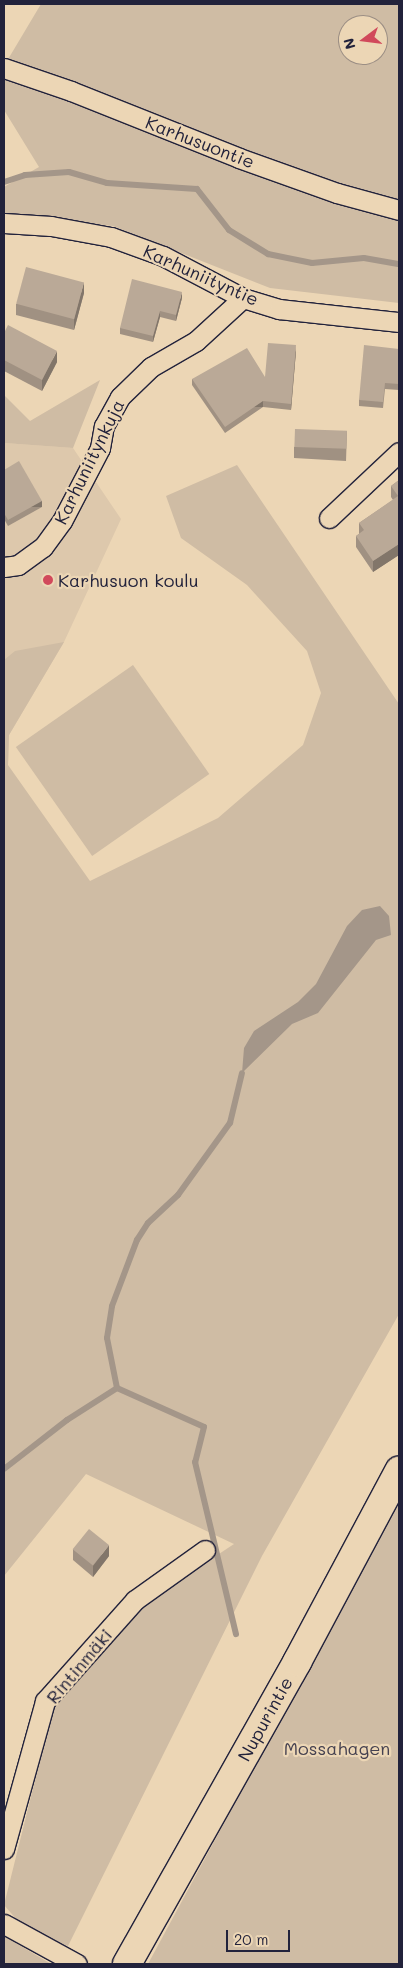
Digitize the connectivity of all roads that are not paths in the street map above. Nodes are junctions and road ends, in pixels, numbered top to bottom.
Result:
1 (4, 68) edge
2 (399, 210) edge
3 (4, 223) edge
4 (243, 298) junction
5 (399, 322) edge
6 (399, 452) edge
7 (329, 518) dead end
8 (4, 567) edge
9 (399, 1471) edge
10 (205, 1550) dead end
11 (4, 1849) edge
12 (4, 1924) edge
13 (77, 1964) edge
14 (127, 1964) edge

1 - 2 street, Karhusuontie
3 - 4 street, Karhuniityntie
4 - 5 street, Karhuniityntie
4 - 8 street, Karhuniitynkuja
6 - 7 street
9 - 14 main road, Nupurintie
10 - 11 street, Rintinmäki
12 - 13 street

